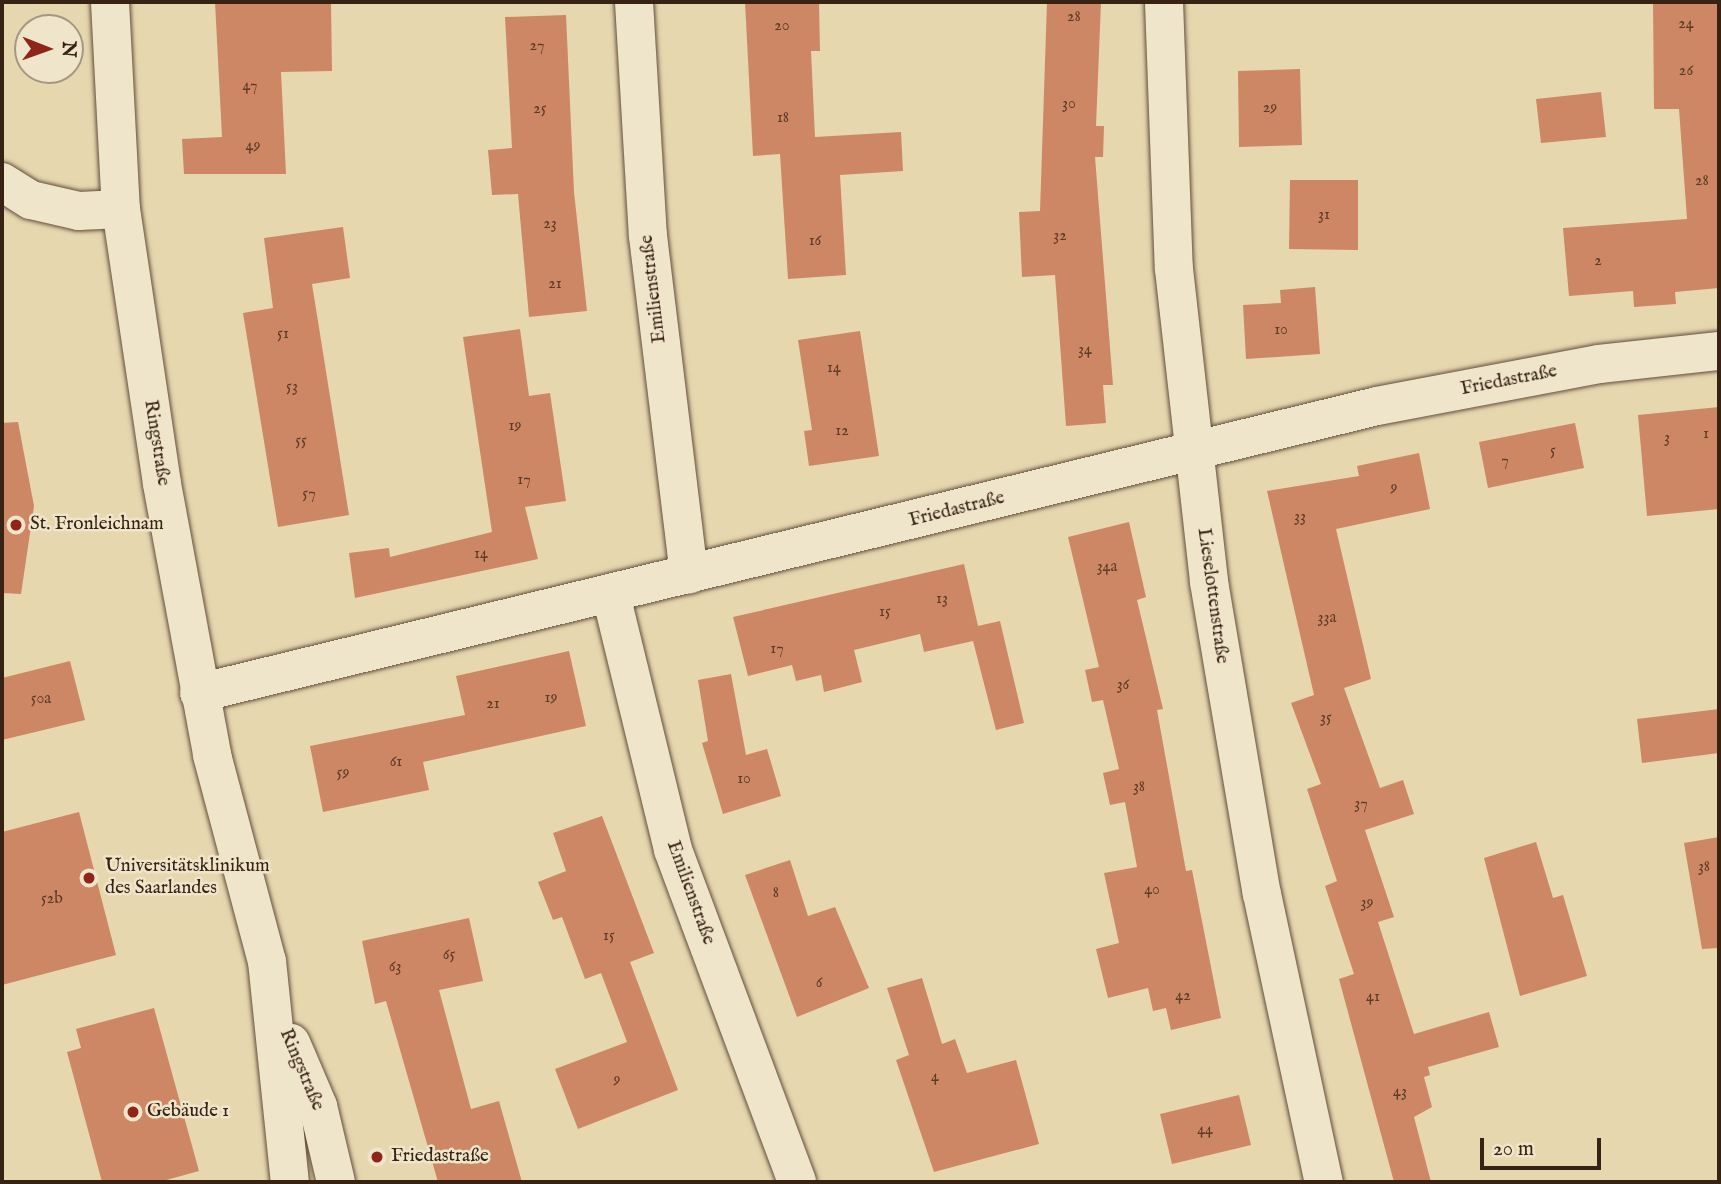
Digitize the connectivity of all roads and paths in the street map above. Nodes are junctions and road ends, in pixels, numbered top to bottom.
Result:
1 (110, 2) edge
2 (634, 2) edge
3 (1164, 2) edge
4 (2, 182) edge
5 (121, 209) junction
6 (1719, 351) edge
7 (1194, 452) junction
8 (689, 575) junction
9 (611, 595) junction
10 (199, 693) junction
11 (271, 1000) junction
12 (290, 1182) edge
13 (336, 1182) edge
14 (797, 1182) edge
15 (1324, 1182) edge

1 - 5 street, Ringstraße
2 - 8 street, Emilienstraße
3 - 7 street, Lieselottenstraße
4 - 5 street
5 - 10 street, Ringstraße
6 - 7 street, Friedastraße
7 - 8 street, Friedastraße
7 - 15 street, Lieselottenstraße
8 - 9 street, Friedastraße
9 - 10 street, Friedastraße
9 - 14 street, Emilienstraße
10 - 11 street, Ringstraße
11 - 12 street, Ringstraße
11 - 13 street, Ringstraße

